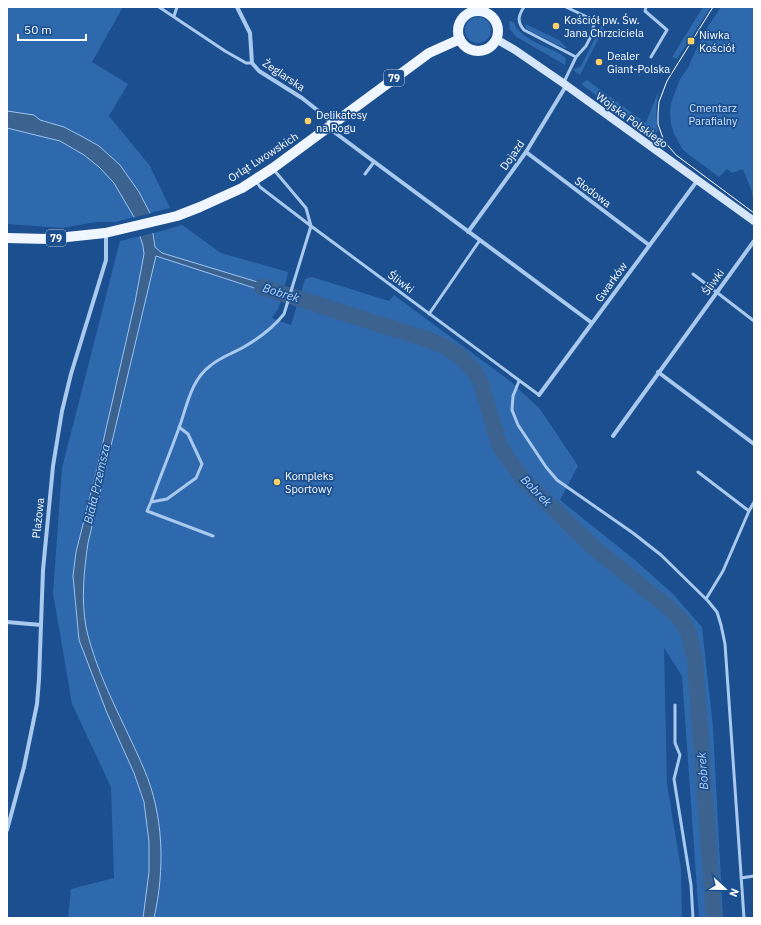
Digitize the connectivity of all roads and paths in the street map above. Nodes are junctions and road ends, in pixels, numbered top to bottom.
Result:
1 (159, 7) edge
2 (178, 7) edge
3 (237, 7) edge
4 (524, 7) edge
5 (566, 7) edge
6 (646, 7) edge
7 (493, 11) edge
8 (174, 16) junction
9 (460, 39) junction
10 (496, 40) junction
11 (576, 56) junction
12 (651, 57) dead end
13 (252, 63) junction
14 (564, 84) junction
15 (330, 125) junction
16 (526, 152) junction
17 (374, 162) junction
18 (273, 168) junction
19 (366, 174) dead end
20 (255, 180) junction
21 (697, 181) junction
22 (754, 221) edge
23 (311, 226) junction
24 (468, 232) junction
25 (106, 234) junction
26 (7, 238) edge
27 (480, 240) junction
28 (754, 241) edge
29 (649, 245) junction
30 (693, 274) dead end
31 (716, 292) junction
32 (429, 314) junction
33 (754, 321) edge
34 (592, 323) junction
35 (658, 372) junction
36 (519, 381) junction
37 (539, 395) joint
38 (179, 428) junction
39 (613, 436) dead end
40 (754, 444) edge
41 (698, 472) dead end
42 (151, 502) junction
43 (754, 502) edge
44 (749, 511) junction
45 (213, 536) dead end
46 (706, 599) junction
47 (7, 622) edge
48 (41, 625) junction
49 (675, 705) dead end
50 (7, 807) edge
51 (12, 808) junction
52 (7, 830) edge
53 (754, 876) edge
54 (741, 878) junction
55 (693, 918) edge
56 (744, 918) edge

1 - 8 lane
2 - 8 lane
3 - 13 street, Żeglarska
4 - 11 lane
5 - 11 lane
6 - 12 lane
7 - 9 main road
7 - 10 main road
8 - 13 lane
9 - 10 main road
9 - 15 main road, Orląt Lwowskich / 79
10 - 14 main road, Wojska Polskiego
11 - 14 lane
13 - 15 street, Żeglarska
14 - 16 street, Dojazd
14 - 21 main road, Wojska Polskiego
15 - 17 street
15 - 18 main road, Orląt Lwowskich / 79
16 - 24 street, Dojazd
16 - 29 street, Słodowa
17 - 19 lane
17 - 24 street
18 - 20 main road, Orląt Lwowskich / 79
18 - 23 lane
20 - 23 lane, Śliwki
20 - 25 main road, Orląt Lwowskich / 79
21 - 22 main road, Wojska Polskiego
21 - 29 street, Gwarków
23 - 32 lane, Śliwki
23 - 38 lane
24 - 27 street
25 - 26 main road, Orląt Lwowskich / 79
25 - 48 street, Plażowa
27 - 32 lane
27 - 34 street
28 - 31 street, Śliwki
29 - 34 street, Gwarków
30 - 31 lane
31 - 33 lane
31 - 35 street, Śliwki
32 - 36 lane, Śliwki
34 - 37 street, Gwarków
35 - 39 street, Śliwki
35 - 40 street
36 - 37 lane, Śliwki
36 - 46 lane
38 - 42 lane
38 - 42 lane
41 - 44 lane
42 - 45 lane
43 - 44 lane
44 - 46 lane
46 - 54 lane
47 - 48 street
48 - 51 street, Plażowa
49 - 55 lane
50 - 51 street
51 - 52 street, Plażowa
53 - 54 lane
54 - 56 lane

